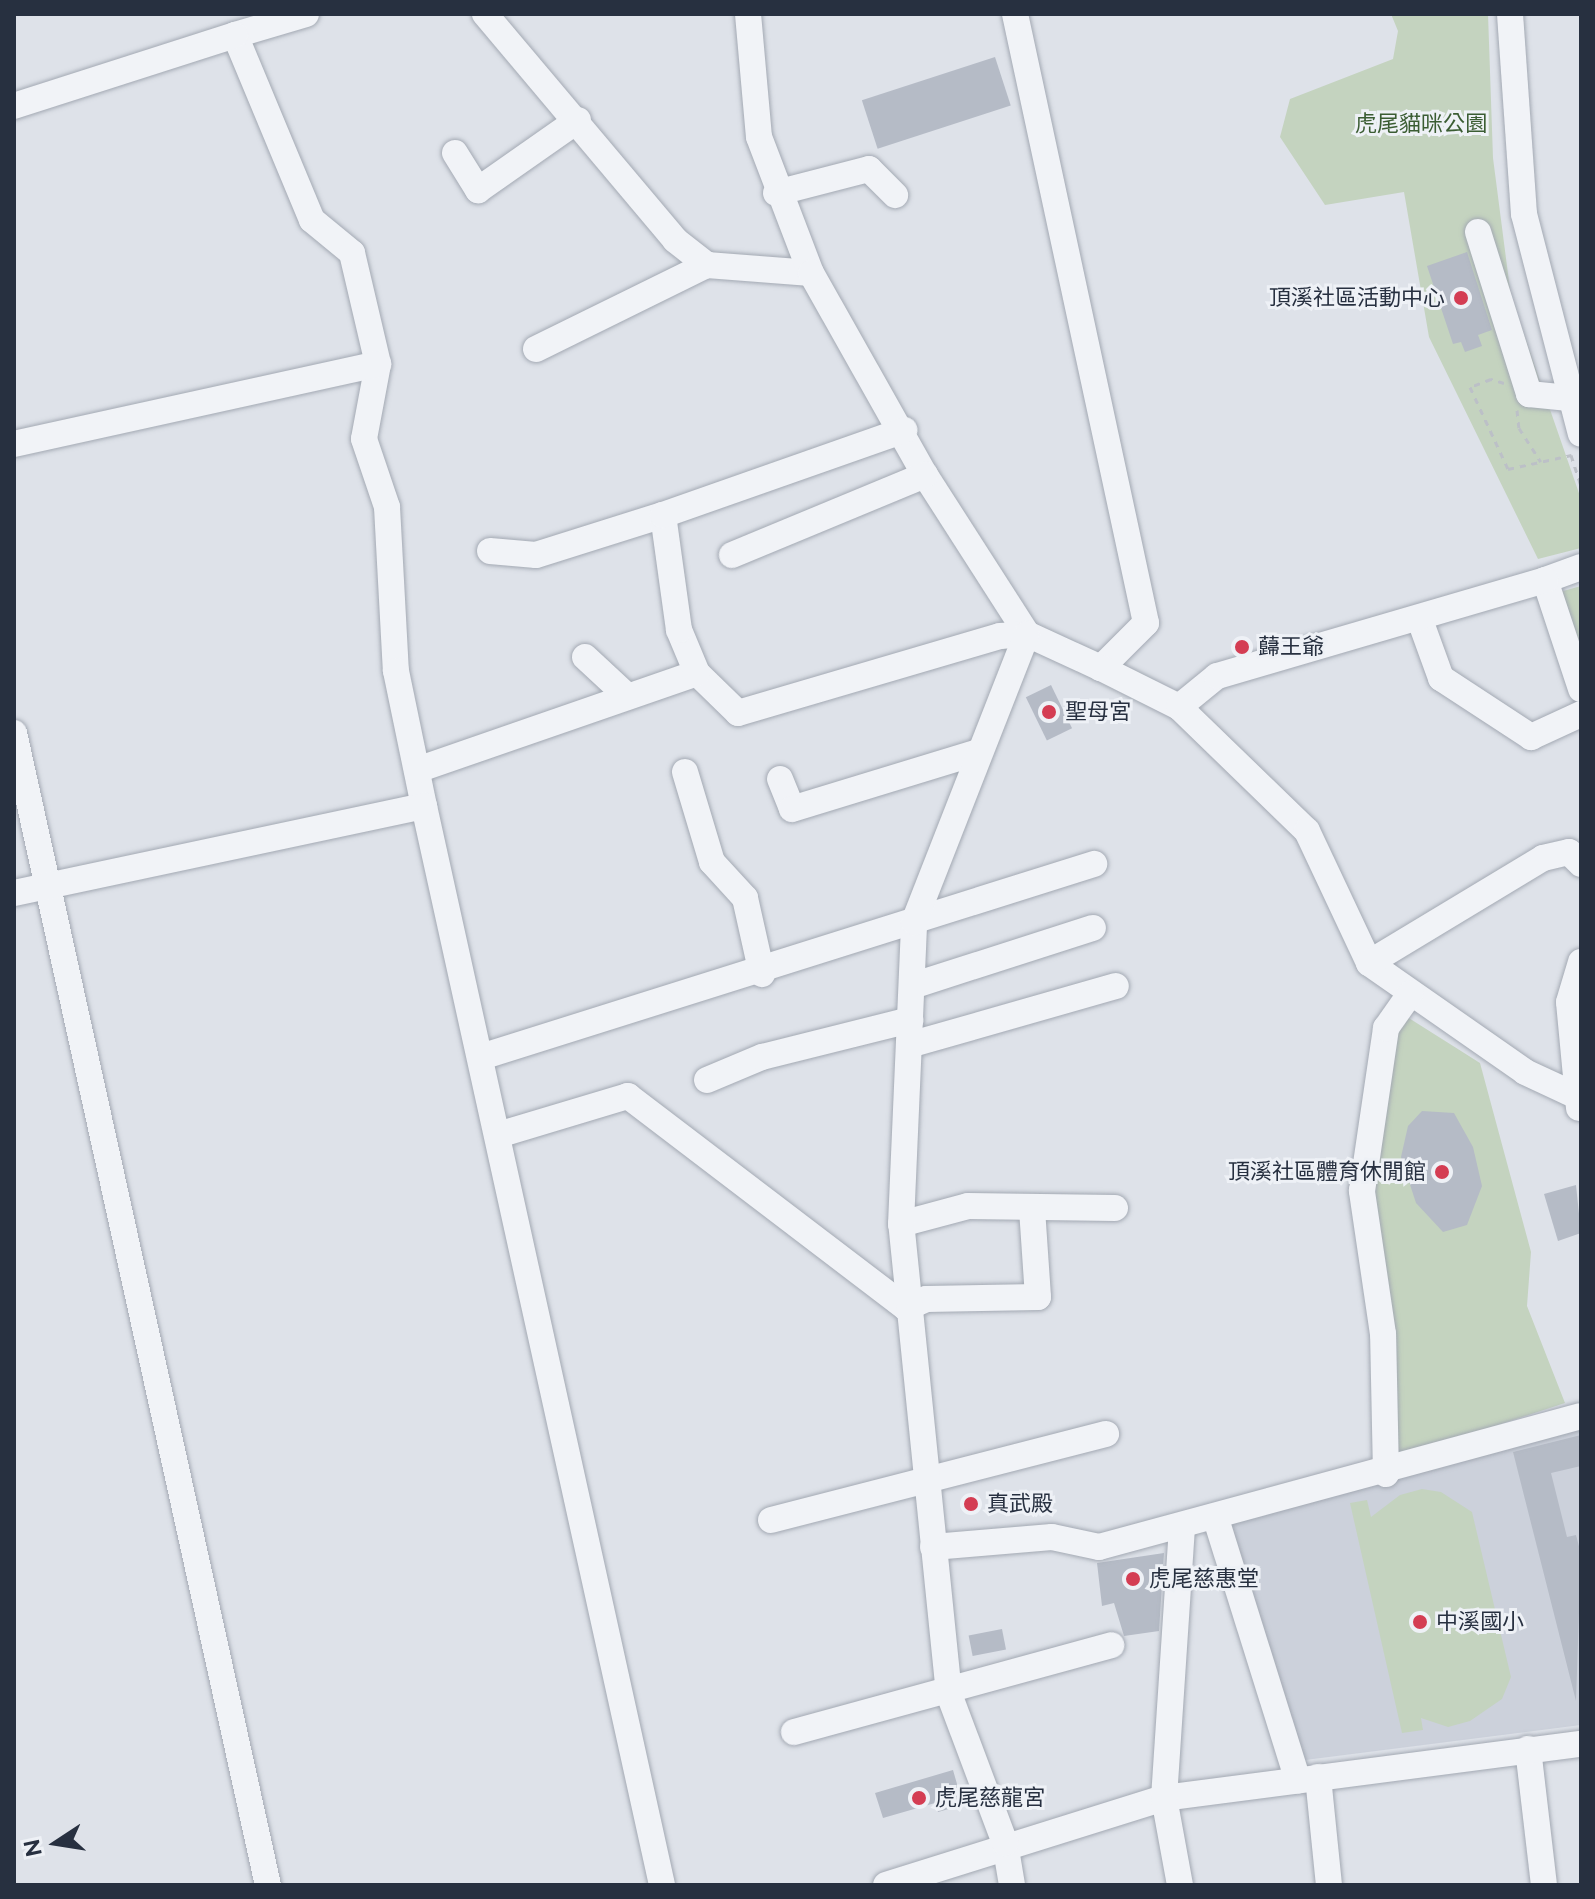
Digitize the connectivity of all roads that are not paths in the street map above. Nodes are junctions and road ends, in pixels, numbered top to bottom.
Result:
1 (306, 14) edge
2 (485, 14) edge
3 (748, 14) edge
4 (1015, 14) edge
5 (1510, 14) edge
6 (235, 35) junction
7 (14, 106) edge
8 (578, 120) junction
9 (455, 153) dead end
10 (776, 193) junction
11 (895, 195) dead end
12 (1478, 232) dead end
13 (707, 265) junction
14 (811, 273) junction
15 (536, 349) dead end
16 (378, 364) junction
17 (1569, 398) junction
18 (904, 430) junction
19 (1581, 434) edge
20 (14, 444) edge
21 (925, 475) junction
22 (663, 515) junction
23 (490, 551) dead end
24 (732, 555) dead end
25 (1581, 567) edge
26 (1545, 580) junction
27 (1420, 620) junction
28 (1027, 634) junction
29 (585, 657) dead end
30 (1101, 668) junction
31 (697, 673) junction
32 (1581, 689) edge
33 (627, 696) junction
34 (1179, 707) junction
35 (1581, 714) edge
36 (14, 733) edge
37 (978, 752) junction
38 (417, 770) junction
39 (685, 772) dead end
40 (780, 779) dead end
41 (424, 806) junction
42 (1094, 864) dead end
43 (1581, 864) edge
44 (49, 886) junction
45 (14, 893) edge
46 (914, 922) junction
47 (1093, 928) dead end
48 (1581, 962) edge
49 (1369, 963) junction
50 (762, 974) junction
51 (912, 986) junction
52 (1116, 986) dead end
53 (1410, 994) junction
54 (910, 1032) junction
55 (481, 1057) junction
56 (707, 1080) dead end
57 (1579, 1104) edge
58 (498, 1135) junction
59 (1115, 1208) dead end
60 (1032, 1209) junction
61 (901, 1224) junction
62 (906, 1308) junction
63 (1581, 1416) edge
64 (1106, 1434) dead end
65 (1386, 1474) junction
66 (925, 1478) junction
67 (1216, 1519) junction
68 (771, 1520) dead end
69 (1182, 1528) junction
70 (933, 1547) junction
71 (1111, 1645) dead end
72 (949, 1694) junction
73 (794, 1732) dead end
74 (1581, 1744) edge
75 (1528, 1749) junction
76 (1308, 1779) junction
77 (1164, 1798) junction
78 (1005, 1843) junction
79 (268, 1885) edge
80 (662, 1885) edge
81 (886, 1885) edge
82 (1012, 1885) edge
83 (1180, 1885) edge
84 (1329, 1885) edge
85 (1544, 1885) edge

1 - 6 street
2 - 8 street
3 - 10 street
4 - 30 street
5 - 17 street
6 - 7 street
6 - 16 street
8 - 9 street
8 - 13 street
10 - 11 street
10 - 14 street
12 - 17 street
13 - 14 street
13 - 15 street
14 - 18 street
16 - 20 street
16 - 38 street
17 - 19 street
18 - 21 street
18 - 22 street
21 - 24 street
21 - 28 street
22 - 23 street
22 - 31 street
25 - 26 street
26 - 27 street
26 - 32 street
27 - 34 street
27 - 35 street
28 - 30 street
28 - 31 street
28 - 37 street
29 - 33 street
30 - 34 street
31 - 33 street
33 - 38 street
34 - 49 street
36 - 44 street
37 - 40 street
37 - 46 street
38 - 41 street
39 - 50 street
41 - 44 street
41 - 55 street
42 - 46 street
43 - 49 street
44 - 45 street
44 - 79 street
46 - 50 street
46 - 51 street
47 - 51 street
48 - 57 street
49 - 53 street
50 - 55 street
51 - 54 street
52 - 54 street
53 - 57 street
53 - 65 street
54 - 56 street
54 - 61 street
55 - 58 street
58 - 62 street
58 - 80 street
59 - 60 street
60 - 61 street
60 - 62 street
61 - 62 street
62 - 66 street
63 - 65 street
64 - 66 street
65 - 67 street
66 - 68 street
66 - 70 street
67 - 69 street
67 - 76 street
69 - 70 street
69 - 77 street
70 - 72 street
71 - 72 street
72 - 73 street
72 - 78 street
74 - 75 street
75 - 76 street
75 - 85 street
76 - 77 street
76 - 84 street
77 - 78 street
77 - 83 street
78 - 81 street
78 - 82 street

